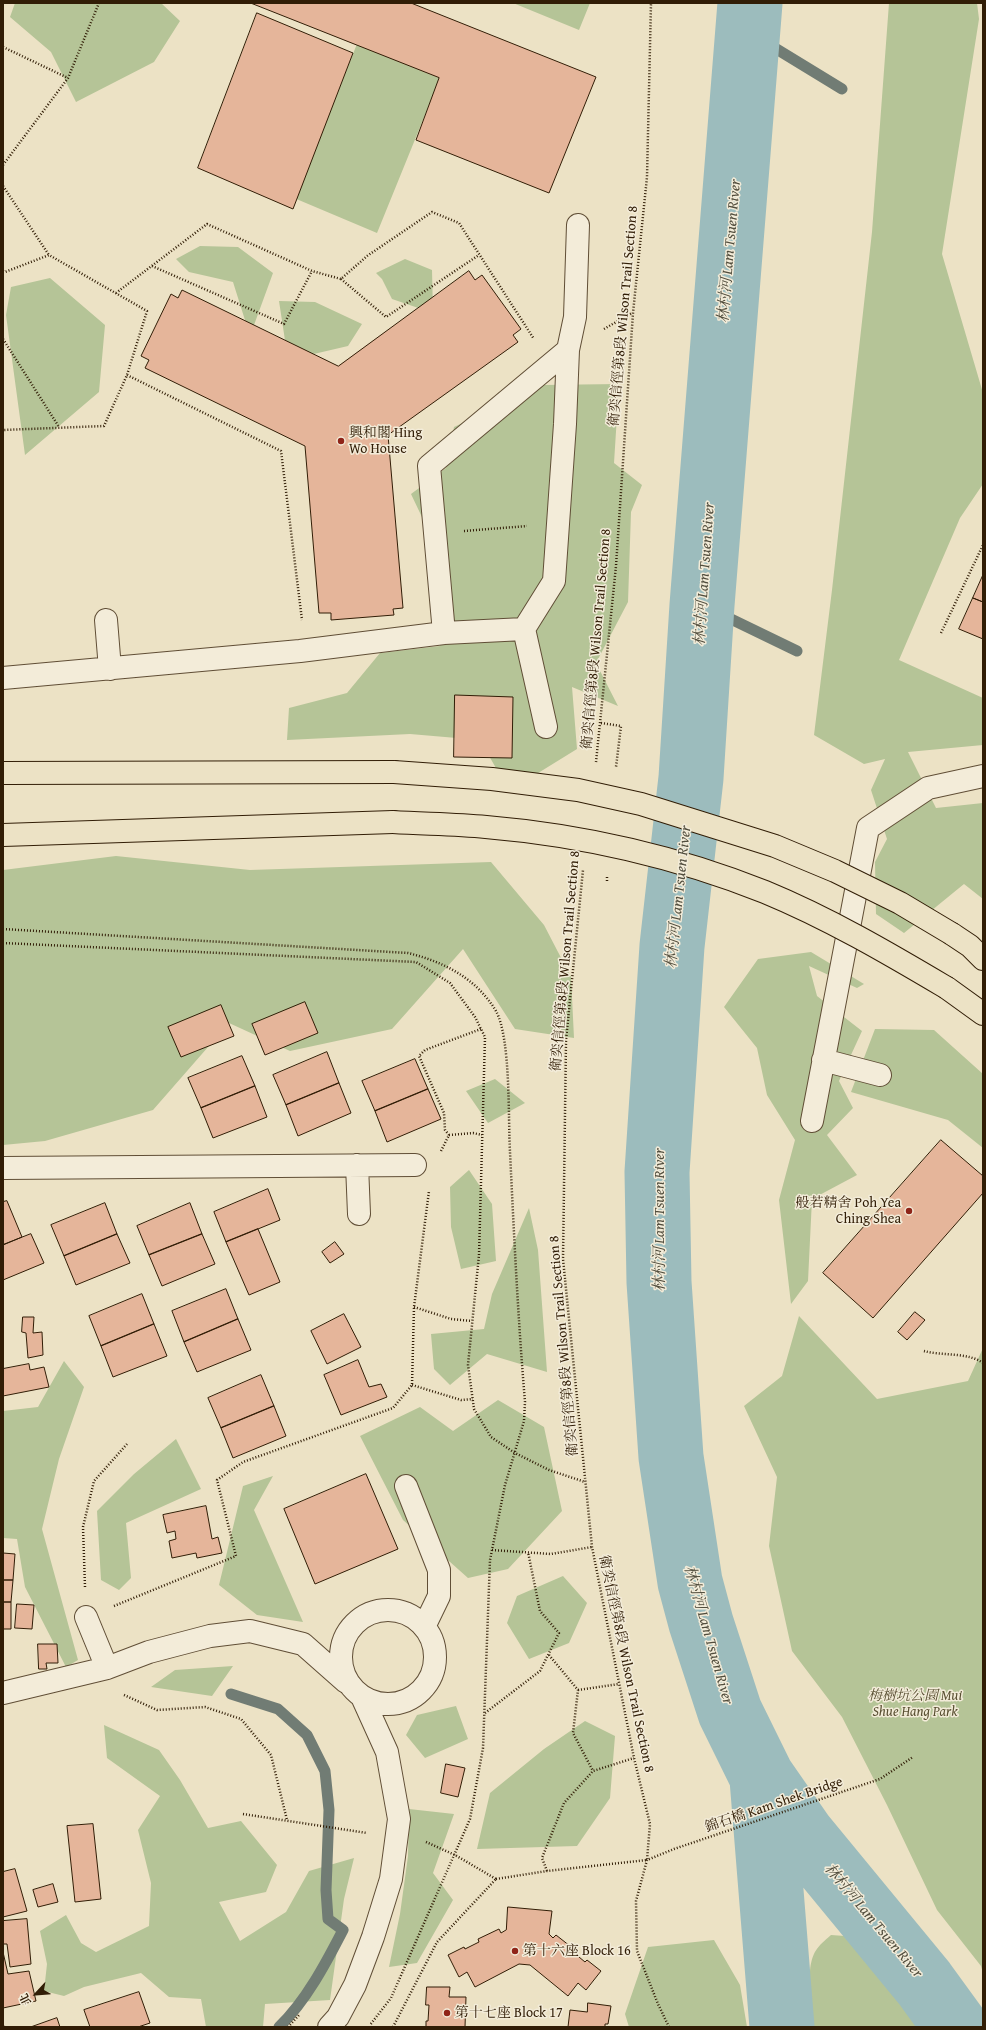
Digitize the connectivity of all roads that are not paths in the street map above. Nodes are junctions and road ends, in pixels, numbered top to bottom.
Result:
1 (578, 225) dead end
2 (568, 350) junction
3 (106, 620) dead end
4 (524, 629) junction
5 (444, 633) junction
6 (110, 669) junction
7 (3, 678) edge
8 (546, 727) dead end
9 (3, 773) edge
10 (983, 776) edge
11 (3, 835) edge
12 (979, 952) edge
13 (983, 1014) edge
14 (823, 1060) junction
15 (880, 1074) dead end
16 (812, 1121) dead end
17 (357, 1165) junction
18 (415, 1165) dead end
19 (3, 1168) edge
20 (359, 1214) dead end
21 (406, 1486) dead end
22 (86, 1617) road end
23 (424, 1627) junction
24 (107, 1668) junction
25 (346, 1682) junction
26 (3, 1693) edge
27 (363, 1699) junction
28 (329, 2027) edge

1 - 2 street
2 - 4 street
2 - 5 street
3 - 6 street
4 - 5 street
4 - 8 street
5 - 6 street
6 - 7 street
9 - 12 highway, bridge
10 - 14 street
11 - 13 highway, bridge
14 - 15 street
14 - 16 street
17 - 18 street
17 - 19 street
17 - 20 street
21 - 23 street
22 - 24 street
23 - 25 street
23 - 27 street
24 - 25 street
24 - 26 street
25 - 27 street
27 - 28 street

